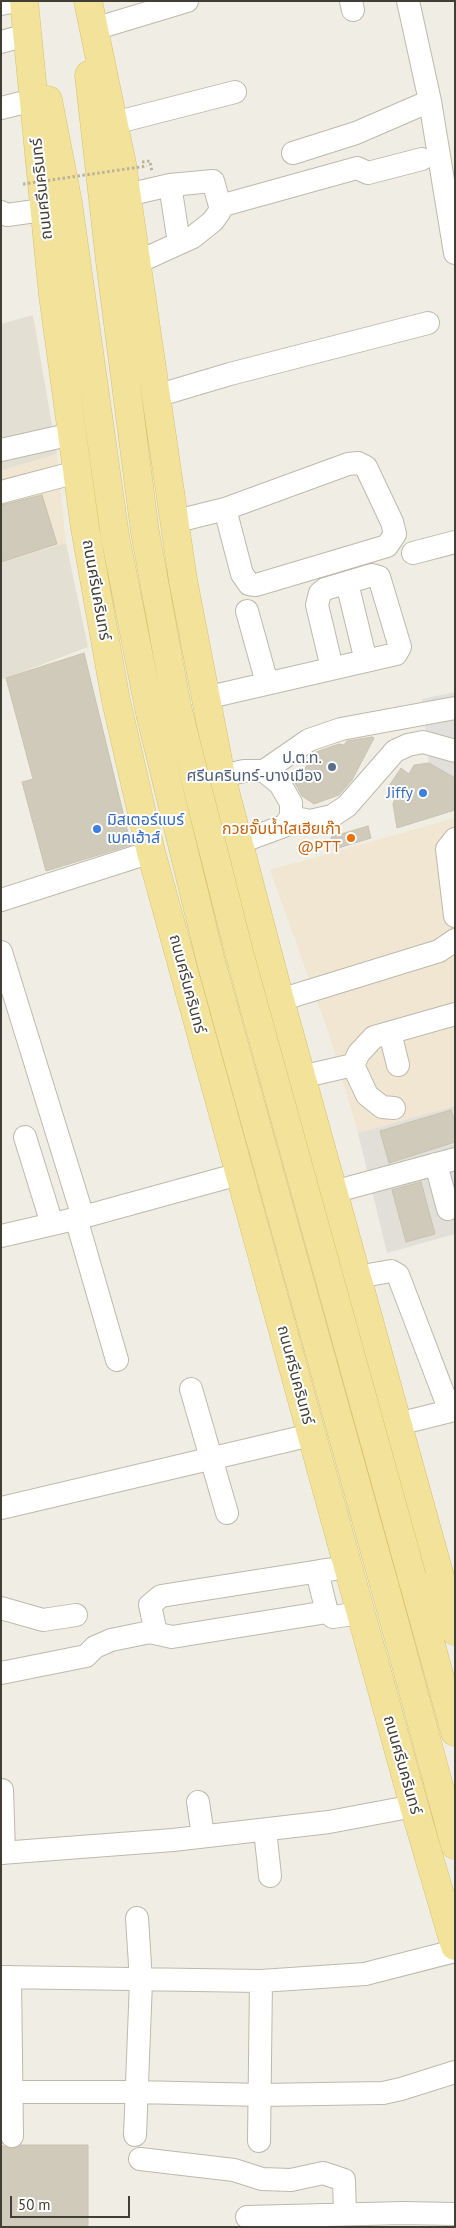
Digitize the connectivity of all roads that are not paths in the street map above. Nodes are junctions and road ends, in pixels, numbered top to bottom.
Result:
1 (16, 1) edge
2 (25, 1) edge
3 (84, 1) edge
4 (88, 1) edge
5 (187, 1) edge
6 (408, 1) edge
7 (1, 4) edge
8 (94, 29) junction
9 (27, 35) junction
10 (1, 42) edge
11 (236, 92) dead end
12 (33, 100) junction
13 (430, 101) junction
14 (1, 108) edge
15 (114, 123) junction
16 (292, 153) dead end
17 (439, 161) edge
18 (170, 185) junction
19 (127, 194) junction
20 (220, 206) junction
21 (43, 210) junction
22 (3, 215) edge
23 (179, 243) junction
24 (455, 253) edge
25 (138, 262) junction
26 (428, 324) dead end
27 (156, 396) junction
28 (72, 434) junction
29 (1, 450) edge
30 (77, 472) junction
31 (1, 492) edge
32 (225, 509) junction
33 (173, 522) junction
34 (455, 542) edge
35 (413, 553) dead end
36 (347, 583) junction
37 (247, 610) dead end
38 (366, 661) junction
39 (332, 668) junction
40 (267, 683) junction
41 (205, 698) junction
42 (455, 708) edge
43 (408, 715) junction
44 (416, 743) junction
45 (455, 751) edge
46 (264, 771) junction
47 (221, 776) junction
48 (291, 817) junction
49 (455, 840) edge
50 (238, 843) junction
51 (151, 852) junction
52 (1, 900) edge
53 (455, 916) edge
54 (455, 940) edge
55 (1, 952) edge
56 (280, 1000) junction
57 (455, 1014) edge
58 (390, 1032) junction
59 (290, 1037) junction
60 (209, 1062) junction
61 (353, 1065) junction
62 (398, 1065) dead end
63 (301, 1078) junction
64 (394, 1108) dead end
65 (25, 1137) dead end
66 (445, 1162) edge
67 (239, 1174) junction
68 (333, 1192) junction
69 (448, 1209) dead end
70 (79, 1218) junction
71 (52, 1224) junction
72 (1, 1236) edge
73 (354, 1264) junction
74 (268, 1276) junction
75 (117, 1360) dead end
76 (191, 1389) dead end
77 (452, 1411) edge
78 (398, 1424) junction
79 (311, 1435) junction
80 (212, 1458) junction
81 (1, 1508) edge
82 (227, 1513) dead end
83 (347, 1566) junction
84 (320, 1571) junction
85 (1, 1608) edge
86 (327, 1612) junction
87 (360, 1613) junction
88 (76, 1615) dead end
89 (455, 1631) edge
90 (156, 1633) junction
91 (1, 1673) edge
92 (455, 1732) edge
93 (2, 1790) edge
94 (198, 1802) dead end
95 (414, 1806) junction
96 (265, 1830) junction
97 (203, 1836) junction
98 (455, 1845) edge
99 (2, 1853) edge
100 (270, 1876) dead end
101 (137, 1918) dead end
102 (455, 1946) edge
103 (455, 1951) edge
104 (6, 1977) edge
105 (141, 1980) junction
106 (261, 1982) junction
107 (455, 2072) edge
108 (7, 2092) edge
109 (137, 2092) junction
110 (261, 2095) junction
111 (135, 2134) dead end
112 (12, 2136) dead end
113 (259, 2141) dead end
114 (140, 2159) dead end
115 (262, 2179) junction
116 (291, 2180) junction
117 (346, 2214) junction
118 (455, 2214) edge
119 (293, 2216) junction

1 - 7 street
2 - 9 main road, ถนนศรีนครินทร์
2 - 98 main road, ถนนศรีนครินทร์, bridge
3 - 92 main road, bridge
4 - 8 main road
5 - 8 street
6 - 13 street
8 - 15 main road
9 - 10 street
9 - 12 main road, ถนนศรีนครินทร์
11 - 15 street
12 - 14 street
12 - 21 main road, ถนนศรีนครินทร์
13 - 16 street
13 - 17 street
15 - 19 main road
17 - 20 street
17 - 24 street
18 - 19 street
18 - 20 street
18 - 23 street
19 - 25 main road
20 - 23 street
21 - 22 street
21 - 28 main road, ถนนศรีนครินทร์
23 - 25 street
25 - 27 main road
26 - 27 street
27 - 33 main road
28 - 29 street
28 - 30 main road, ถนนศรีนครินทร์
30 - 31 street
30 - 51 main road, ถนนศรีนครินทร์
32 - 32 street
32 - 33 street
33 - 41 main road
34 - 35 street
36 - 38 street
36 - 38 street
36 - 39 street
37 - 40 street
38 - 39 street
39 - 40 street
40 - 41 street
41 - 47 main road
42 - 43 street
43 - 44 street
43 - 46 street
44 - 45 street
44 - 48 street
46 - 47 street
46 - 48 street
47 - 50 main road
48 - 50 street
49 - 53 street
50 - 56 main road
51 - 52 street
51 - 60 main road, ถนนศรีนครินทร์
54 - 56 street
55 - 70 street
56 - 59 main road
57 - 58 street
58 - 61 street
58 - 62 street
59 - 60 main road
59 - 63 main road
60 - 67 main road, ถนนศรีนครินทร์
61 - 63 street
61 - 64 street
63 - 68 main road
65 - 71 street
66 - 68 street
66 - 69 street
67 - 70 street
67 - 74 main road, ถนนศรีนครินทร์
68 - 73 main road
70 - 71 street
70 - 75 street
71 - 72 street
73 - 74 main road
73 - 77 street
73 - 78 main road
74 - 79 main road, ถนนศรีนครินทร์
76 - 80 street
77 - 78 street
78 - 89 main road
79 - 80 street
79 - 83 main road, ถนนศรีนครินทร์
80 - 81 street
80 - 82 street
83 - 84 street
83 - 87 main road, ถนนศรีนครินทร์
84 - 86 street
84 - 90 street
85 - 88 street
86 - 87 street
86 - 90 street
87 - 95 main road, ถนนศรีนครินทร์
90 - 91 street
93 - 99 street
94 - 97 street
95 - 96 street
95 - 102 main road, ถนนศรีนครินทร์
96 - 97 street
96 - 100 street
97 - 99 street
101 - 105 street
103 - 106 street
104 - 105 street
104 - 108 street
105 - 106 street
105 - 109 street
106 - 110 street
107 - 110 street
108 - 109 street
108 - 112 street
109 - 110 street
109 - 111 street
110 - 113 street
114 - 115 street
115 - 116 street
115 - 119 street
116 - 117 street
116 - 119 street
117 - 118 street
117 - 119 street

